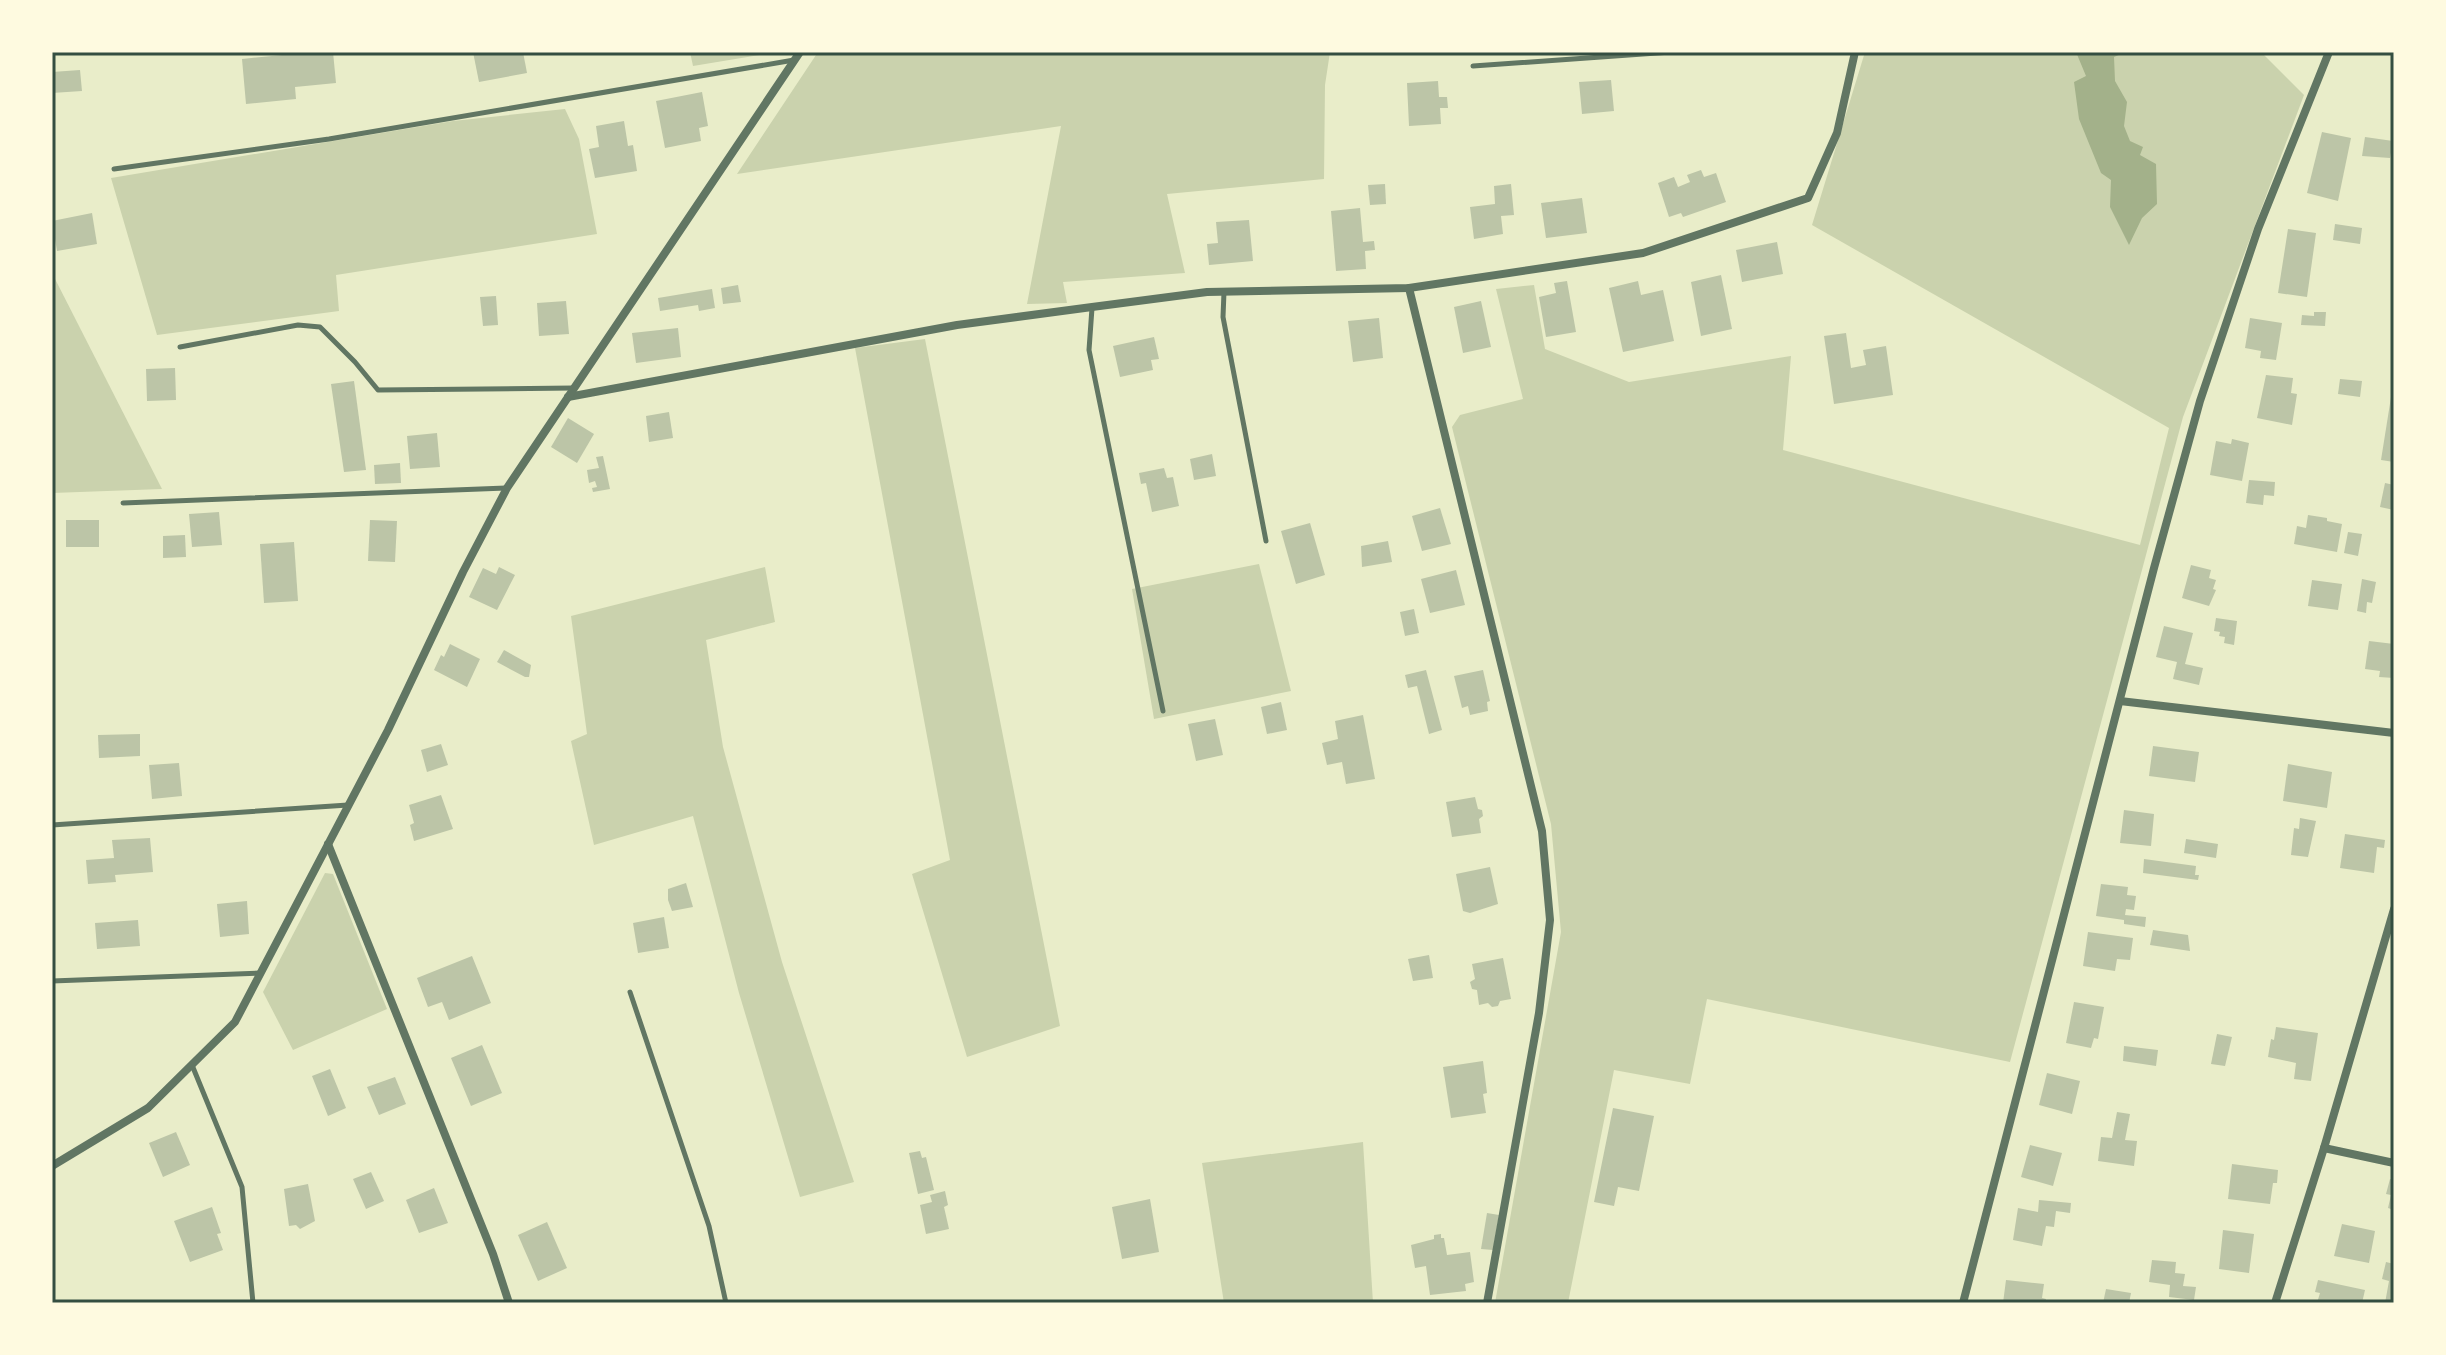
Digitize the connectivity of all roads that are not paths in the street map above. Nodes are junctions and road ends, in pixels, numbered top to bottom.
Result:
1 (1671, 52) edge
2 (1855, 52) edge
3 (2329, 52) edge
4 (797, 56) edge
5 (1473, 66) dead end
6 (114, 169) dead end
7 (1409, 288) junction
8 (1224, 291) junction
9 (1092, 307) junction
10 (180, 347) dead end
11 (574, 388) junction
12 (568, 397) junction
13 (507, 488) junction
14 (123, 503) dead end
15 (1266, 541) dead end
16 (2120, 701) junction
17 (1163, 711) dead end
18 (2394, 733) edge
19 (348, 805) junction
20 (52, 825) edge
21 (328, 844) junction
22 (2394, 909) edge
23 (261, 973) junction
24 (52, 981) edge
25 (630, 992) dead end
26 (192, 1065) junction
27 (2324, 1148) junction
28 (2394, 1163) edge
29 (52, 1166) edge
30 (253, 1303) edge
31 (509, 1303) edge
32 (726, 1303) edge
33 (1487, 1303) edge
34 (1963, 1303) edge
35 (2275, 1303) edge

1 - 5 lane
2 - 7 street
3 - 16 street
4 - 6 lane
4 - 11 street
7 - 8 street
7 - 33 street
8 - 9 street
8 - 15 lane
9 - 12 street
9 - 17 lane
10 - 11 lane
11 - 12 street
12 - 13 street
13 - 14 lane
13 - 19 street
16 - 18 street
16 - 34 street
19 - 20 lane
19 - 21 street
21 - 23 street
21 - 31 street
22 - 27 street
23 - 24 lane
23 - 26 street
25 - 32 lane
26 - 29 street
26 - 30 lane
27 - 28 street
27 - 35 street

